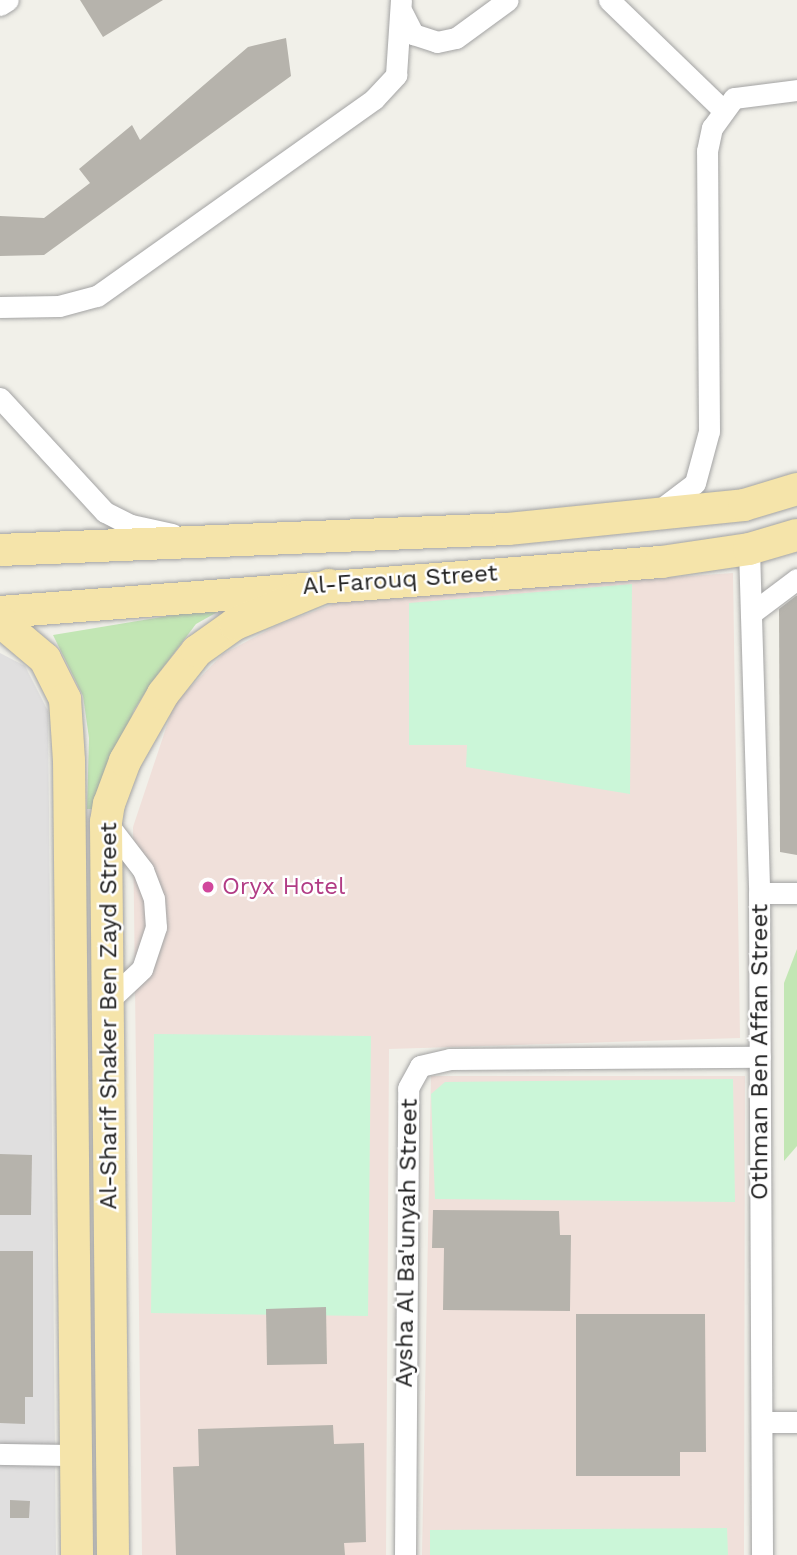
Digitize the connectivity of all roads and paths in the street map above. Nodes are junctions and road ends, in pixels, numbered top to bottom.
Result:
1 (8, 0) edge
2 (508, 0) edge
3 (609, 0) edge
4 (401, 4) edge
5 (0, 5) edge
6 (797, 90) edge
7 (723, 110) junction
8 (0, 307) edge
9 (0, 398) edge
10 (797, 489) edge
11 (648, 517) junction
12 (797, 535) edge
13 (219, 540) junction
14 (749, 549) junction
15 (0, 550) edge
16 (797, 579) edge
17 (329, 585) junction
18 (0, 612) edge
19 (753, 612) junction
20 (0, 621) edge
21 (106, 822) junction
22 (797, 893) edge
23 (759, 894) junction
24 (108, 1001) junction
25 (760, 1057) junction
26 (110, 1252) junction
27 (71, 1255) junction
28 (762, 1422) junction
29 (797, 1422) edge
30 (0, 1454) edge
31 (75, 1455) junction
32 (77, 1555) edge
33 (113, 1555) edge
34 (405, 1555) edge
35 (762, 1555) edge

1 - 5 street
2 - 4 street
3 - 7 street
4 - 8 street
6 - 7 street
7 - 11 street
9 - 13 street
10 - 11 main road, Al-Farouq Street
11 - 13 main road, Al-Farouq Street
12 - 14 main road, Al-Farouq Street
13 - 15 main road, Al-Farouq Street
14 - 17 main road, Al-Farouq Street
14 - 19 street, Othman Ben Affan Street
16 - 19 street
17 - 18 main road, Al-Farouq Street
17 - 21 main road, Al-Sharif Shaker Ben Zayd Street
19 - 23 street, Othman Ben Affan Street
20 - 27 main road, Al-Sharif Shaker Ben Zayd Street
21 - 24 main road, Al-Sharif Shaker Ben Zayd Street
21 - 24 street
22 - 23 street
23 - 25 street, Othman Ben Affan Street
24 - 26 main road, Al-Sharif Shaker Ben Zayd Street
25 - 28 street, Othman Ben Affan Street
25 - 34 street, Aysha Al Ba'unyah Street
26 - 27 main road
26 - 33 main road, Al-Sharif Shaker Ben Zayd Street
27 - 31 main road, Al-Sharif Shaker Ben Zayd Street
28 - 29 street
28 - 35 street, Othman Ben Affan Street
30 - 31 street
31 - 32 main road, Al-Sharif Shaker Ben Zayd Street

